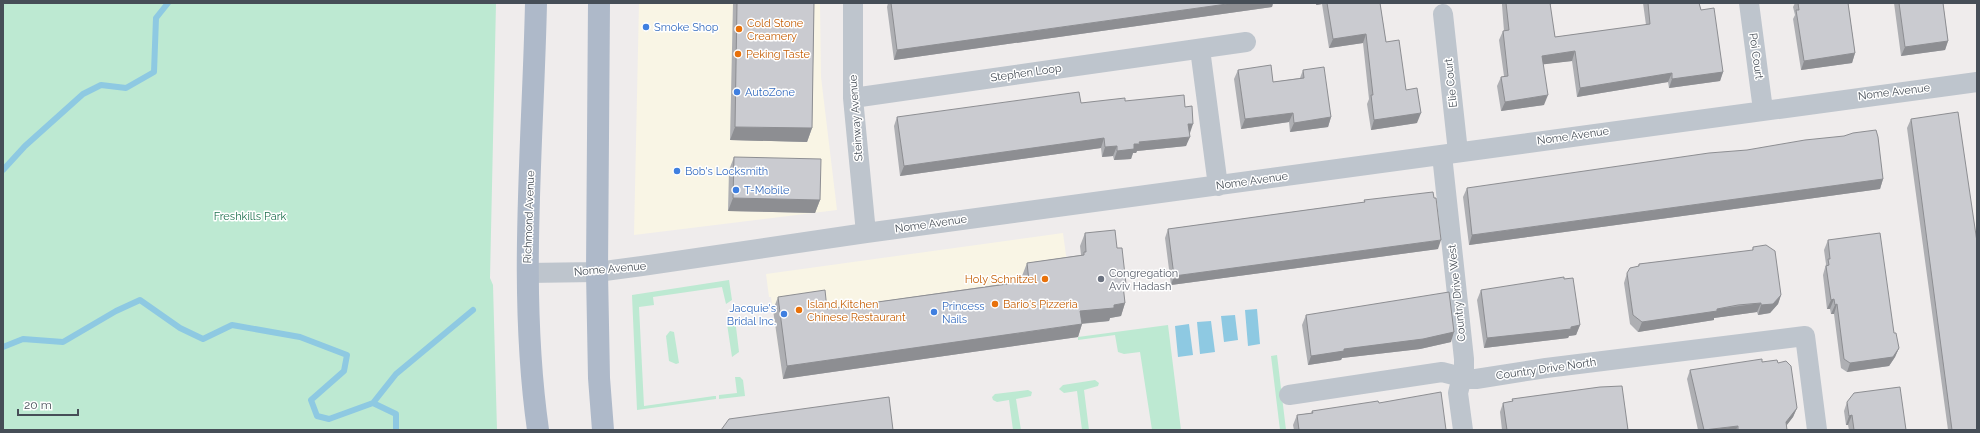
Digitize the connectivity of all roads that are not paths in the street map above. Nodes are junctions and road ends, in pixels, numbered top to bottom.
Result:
1 (536, 3) edge
2 (599, 3) edge
3 (853, 3) edge
4 (1749, 3) edge
5 (1443, 14) dead end
6 (1246, 42) dead end
7 (1200, 49) junction
8 (1977, 82) edge
9 (852, 98) junction
10 (1763, 110) junction
11 (1450, 154) junction
12 (1218, 186) junction
13 (866, 233) junction
14 (597, 272) junction
15 (527, 273) junction
16 (1462, 378) junction
17 (1289, 395) dead end
18 (538, 430) edge
19 (603, 430) edge
20 (1463, 430) edge
21 (1817, 430) edge

1 - 15 main road, Richmond Avenue
2 - 14 main road
3 - 9 street, Steinway Avenue
4 - 10 street, Poi Court
5 - 11 street, Elie Court
6 - 7 street, Stephen Loop
7 - 9 street, Stephen Loop
7 - 12 street
8 - 10 street, Nome Avenue
9 - 13 street, Steinway Avenue
10 - 11 street, Nome Avenue
11 - 12 street, Nome Avenue
11 - 16 street, Country Drive West
12 - 13 street, Nome Avenue
13 - 14 street, Nome Avenue
14 - 15 street, Nome Avenue
14 - 19 main road
15 - 18 main road, Richmond Avenue
16 - 17 street, Country Drive North
16 - 20 street, Country Drive West
16 - 21 street, Country Drive North

